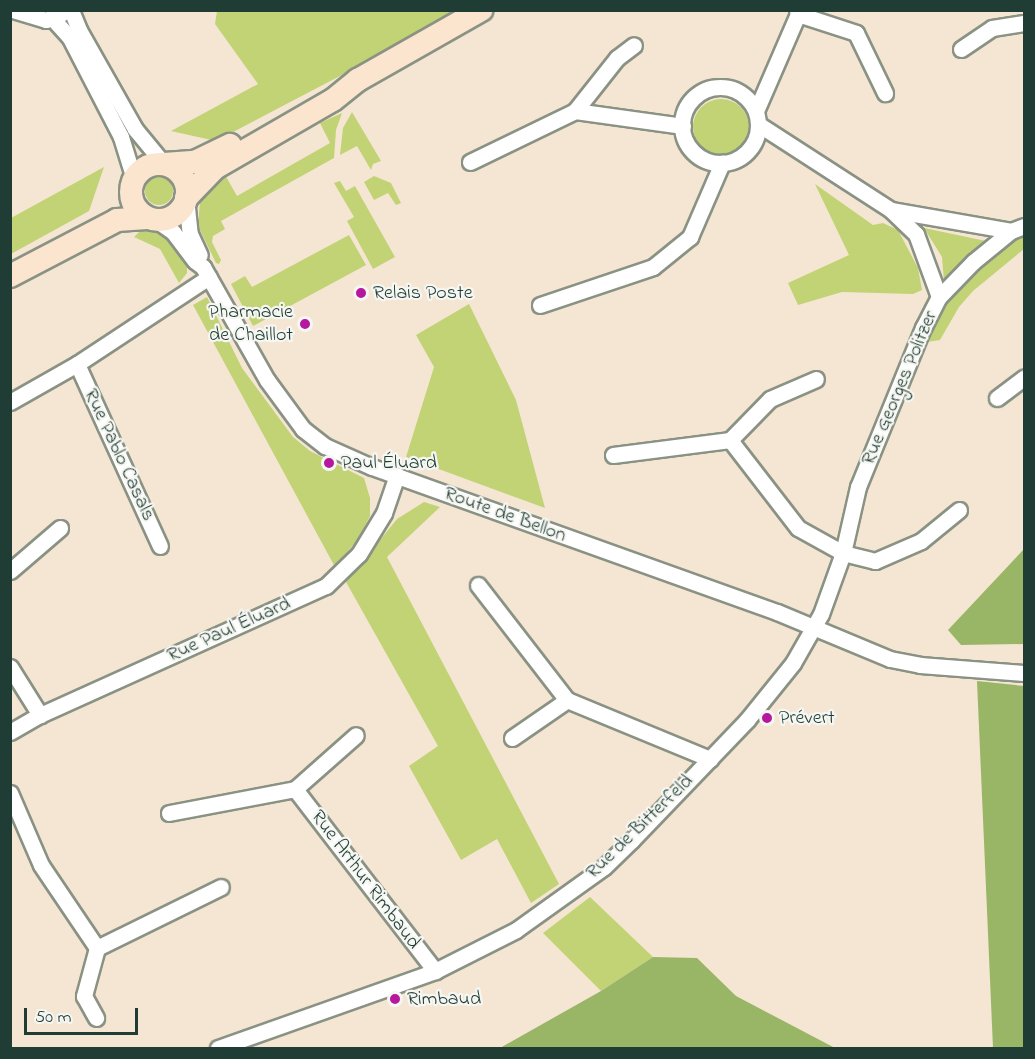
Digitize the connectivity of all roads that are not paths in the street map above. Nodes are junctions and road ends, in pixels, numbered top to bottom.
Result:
1 (13, 10) edge
2 (69, 10) edge
3 (481, 10) edge
4 (798, 12) edge
5 (53, 19) junction
6 (1024, 23) edge
7 (634, 45) dead end
8 (961, 49) dead end
9 (358, 80) junction
10 (885, 93) dead end
11 (575, 111) junction
12 (757, 118) junction
13 (683, 126) junction
14 (470, 162) dead end
15 (722, 163) junction
16 (164, 164) junction
17 (132, 183) junction
18 (186, 198) junction
19 (891, 210) junction
20 (151, 219) junction
21 (1018, 229) edge
22 (10, 264) edge
23 (206, 272) junction
24 (10, 276) edge
25 (939, 297) junction
26 (540, 305) dead end
27 (77, 364) junction
28 (1024, 378) edge
29 (816, 379) dead end
30 (997, 398) dead end
31 (10, 402) edge
32 (730, 440) junction
33 (613, 455) dead end
34 (397, 475) junction
35 (959, 510) dead end
36 (60, 528) dead end
37 (160, 546) dead end
38 (843, 553) junction
39 (10, 571) edge
40 (478, 585) dead end
41 (816, 627) junction
42 (890, 659) junction
43 (1024, 663) edge
44 (10, 667) edge
45 (1024, 673) edge
46 (567, 700) junction
47 (40, 715) junction
48 (10, 732) edge
49 (356, 735) dead end
50 (512, 738) dead end
51 (710, 759) junction
52 (296, 789) junction
53 (10, 793) edge
54 (168, 813) dead end
55 (221, 887) dead end
56 (97, 948) junction
57 (435, 971) junction
58 (96, 1017) dead end
59 (218, 1048) edge

1 - 5 street
2 - 5 street
2 - 16 street
3 - 9 main road
4 - 10 street
4 - 12 street
5 - 17 street
6 - 8 street
7 - 11 street
9 - 16 main road
9 - 18 main road
11 - 13 street
11 - 14 street
12 - 13 street
12 - 15 street
12 - 19 street
13 - 15 street
15 - 26 street
16 - 17 main road
16 - 18 main road
17 - 20 main road
17 - 22 main road
18 - 20 main road
18 - 23 street, Route de Bellon
19 - 21 street
19 - 25 street
20 - 23 street, Route de Bellon
20 - 24 main road
21 - 25 street, Rue Georges Politzer
23 - 27 street, Rue Pablo Casals
23 - 34 street, Route de Bellon
25 - 38 street, Rue Georges Politzer
27 - 31 street, Rue Pablo Casals
27 - 37 street, Rue Pablo Casals
28 - 30 street
29 - 32 street
32 - 33 street
32 - 38 street
34 - 41 street, Route de Bellon
34 - 47 street, Rue Paul Éluard
35 - 38 street
36 - 39 street
38 - 41 street, Rue Georges Politzer
40 - 46 street
41 - 42 street, Route de Bellon
41 - 51 street, Rue de Bitterfeld
42 - 43 street, Route de Bellon
42 - 45 street, Route de Bellon
44 - 47 street
46 - 50 street
46 - 51 street
47 - 48 street, Rue Paul Éluard
49 - 52 street
51 - 57 street, Rue de Bitterfeld
52 - 54 street
52 - 57 street, Rue Arthur Rimbaud
53 - 56 street
55 - 56 street
56 - 58 street
57 - 59 street, Rue de Bitterfeld

